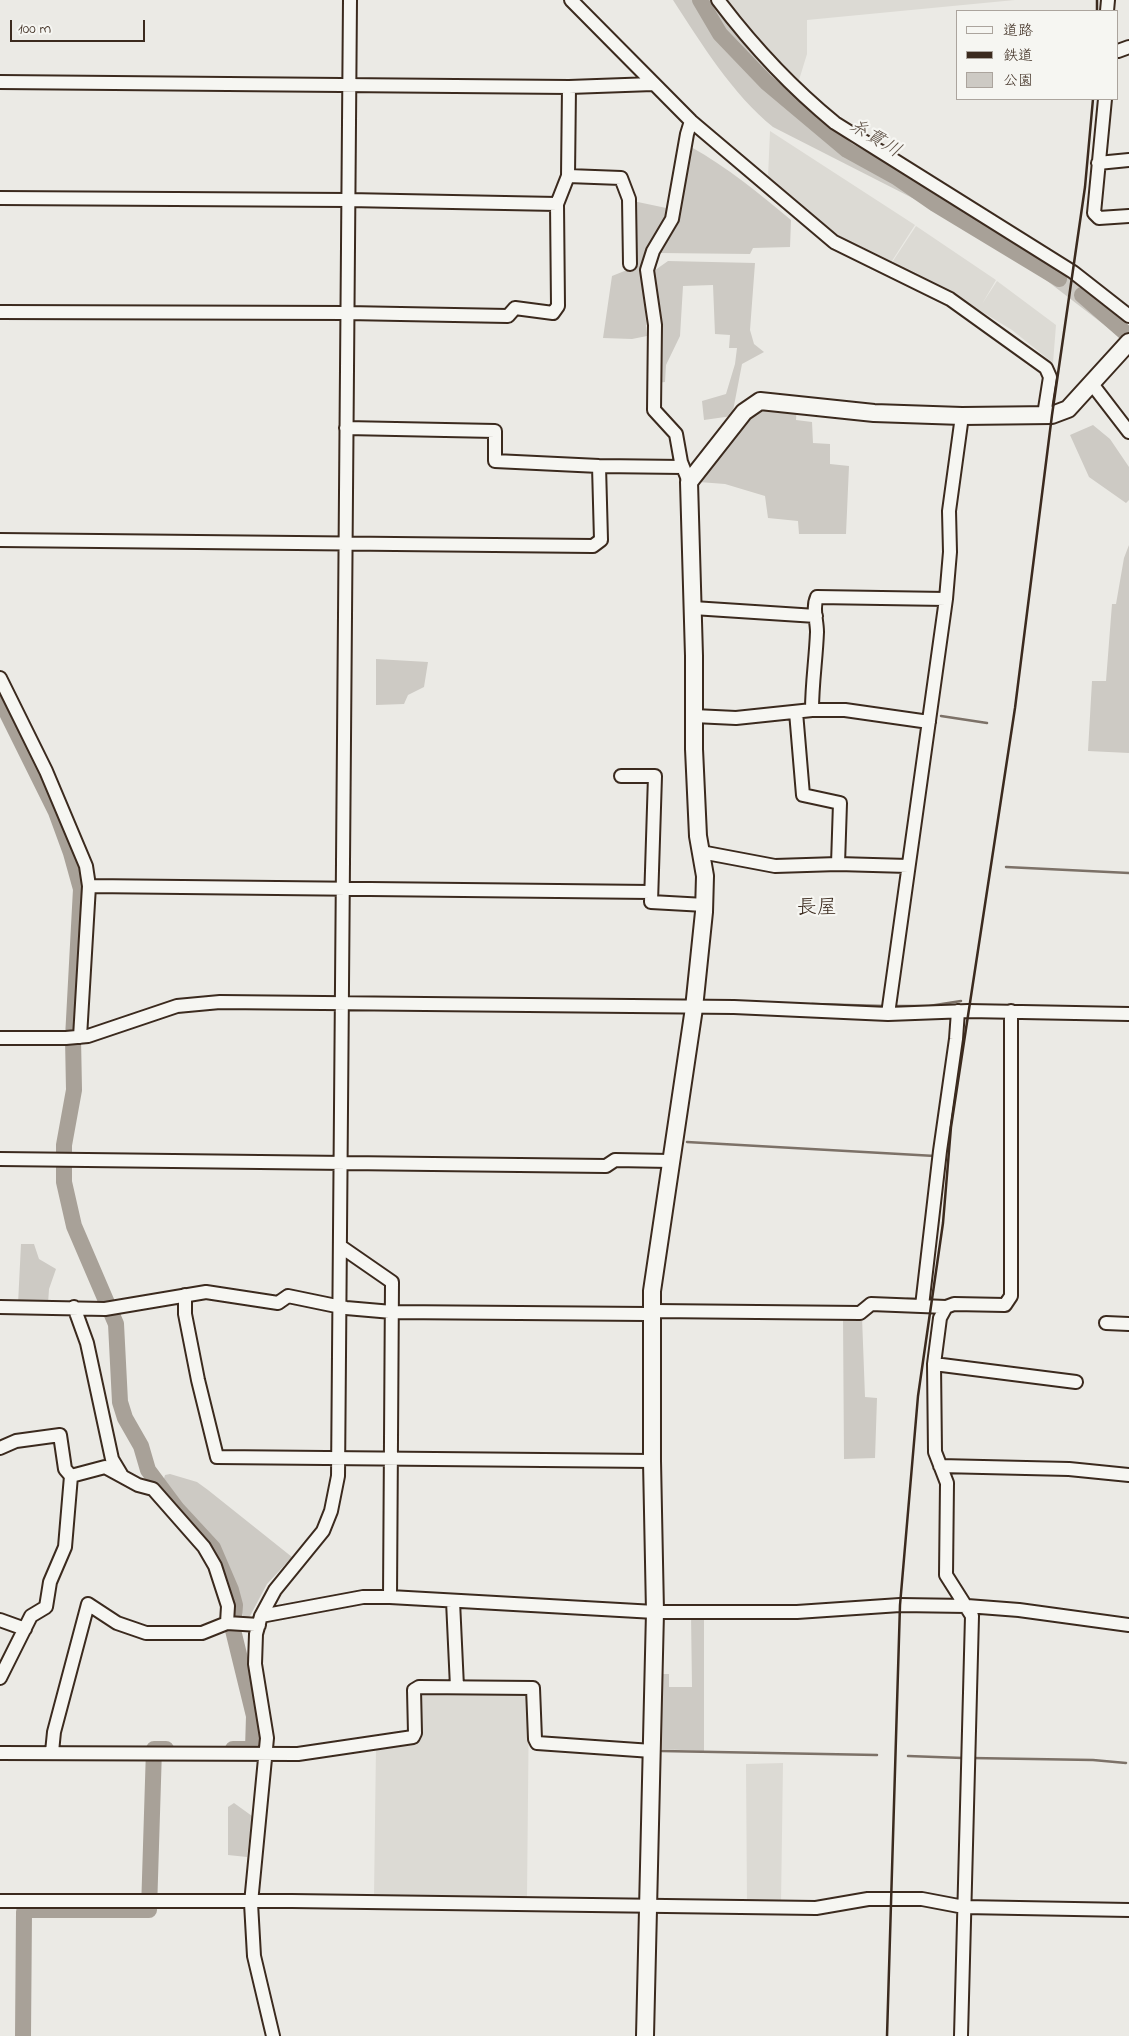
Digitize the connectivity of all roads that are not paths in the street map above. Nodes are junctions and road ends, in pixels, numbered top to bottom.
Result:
1 (350, 0) edge
2 (571, 0) edge
3 (718, 0) edge
4 (0, 82) edge
5 (653, 84) junction
6 (349, 86) junction
7 (569, 87) junction
8 (1105, 100) edge
9 (692, 121) junction
10 (1129, 160) edge
11 (1098, 163) junction
12 (568, 176) junction
13 (0, 198) edge
14 (348, 200) junction
15 (556, 204) junction
16 (1129, 216) edge
17 (630, 264) dead end
18 (0, 312) edge
19 (347, 313) junction
20 (1129, 316) edge
21 (1126, 345) edge
22 (1092, 384) junction
23 (1044, 415) junction
24 (962, 416) junction
25 (346, 428) junction
26 (1129, 432) edge
27 (599, 466) junction
28 (684, 467) junction
29 (689, 482) junction
30 (0, 540) edge
31 (345, 542) junction
32 (946, 599) junction
33 (693, 608) junction
34 (816, 616) junction
35 (0, 678) edge
36 (812, 710) junction
37 (796, 712) junction
38 (694, 716) junction
39 (928, 722) junction
40 (621, 776) dead end
41 (701, 852) junction
42 (838, 864) junction
43 (908, 866) junction
44 (89, 886) junction
45 (342, 888) junction
46 (651, 892) junction
47 (704, 905) junction
48 (340, 1003) junction
49 (694, 1008) junction
50 (958, 1011) junction
51 (1011, 1012) junction
52 (888, 1014) junction
53 (1129, 1014) edge
54 (80, 1037) junction
55 (0, 1038) edge
56 (0, 1159) edge
57 (670, 1161) junction
58 (341, 1163) junction
59 (340, 1246) junction
60 (185, 1296) junction
61 (922, 1306) junction
62 (0, 1307) edge
63 (74, 1307) junction
64 (339, 1307) junction
65 (946, 1307) junction
66 (392, 1312) junction
67 (652, 1312) junction
68 (1106, 1323) dead end
69 (1129, 1324) edge
70 (934, 1364) junction
71 (1076, 1382) dead end
72 (0, 1448) edge
73 (338, 1458) junction
74 (391, 1460) junction
75 (652, 1461) junction
76 (940, 1466) junction
77 (1129, 1475) edge
78 (71, 1476) junction
79 (122, 1476) junction
80 (390, 1597) junction
81 (453, 1601) junction
82 (967, 1606) junction
83 (655, 1612) junction
84 (0, 1620) edge
85 (260, 1621) junction
86 (227, 1623) junction
87 (1129, 1625) edge
88 (25, 1629) junction
89 (0, 1678) edge
90 (457, 1687) junction
91 (652, 1751) junction
92 (52, 1752) junction
93 (0, 1753) edge
94 (266, 1754) junction
95 (0, 1901) edge
96 (250, 1903) junction
97 (648, 1905) junction
98 (964, 1907) junction
99 (1129, 1910) edge
100 (273, 2036) edge
101 (645, 2036) edge
102 (961, 2036) edge

1 - 6 street
2 - 5 street
3 - 20 street
4 - 6 street
5 - 7 street
5 - 9 street
6 - 7 street
6 - 14 street
7 - 12 street
8 - 11 street
9 - 23 street
9 - 28 street
10 - 11 street
11 - 16 street
12 - 15 street
12 - 17 street
13 - 14 street
14 - 15 street
14 - 19 street
15 - 19 street
18 - 19 street
19 - 25 street
21 - 22 main road
22 - 23 main road
22 - 26 street
23 - 24 main road
24 - 29 main road
24 - 32 street
25 - 27 street
25 - 31 street
27 - 28 street
27 - 31 street
28 - 29 street
29 - 33 main road
30 - 31 street
31 - 45 street
32 - 34 street
32 - 39 street
33 - 34 street
33 - 38 main road
34 - 36 street
35 - 44 street
36 - 37 street
36 - 39 street
37 - 38 street
37 - 42 street
38 - 41 main road
39 - 43 street
40 - 46 street
41 - 42 street
41 - 47 main road
42 - 43 street
43 - 52 street
44 - 45 street
44 - 54 street
45 - 46 street
45 - 48 street
46 - 47 street
47 - 49 main road
48 - 49 street
48 - 54 street
48 - 58 street
49 - 52 street
49 - 57 main road
50 - 51 street
50 - 52 street
50 - 61 street
51 - 53 street
51 - 65 street
54 - 55 street
56 - 58 street
57 - 58 street
57 - 67 main road
58 - 59 street
59 - 64 street
59 - 66 street
60 - 63 street
60 - 64 street
60 - 73 street
61 - 65 street
61 - 67 street
62 - 63 street
63 - 79 street
64 - 66 street
64 - 73 street
65 - 70 street
66 - 67 street
66 - 74 street
67 - 75 main road
68 - 69 street
70 - 71 street
70 - 76 street
72 - 78 street
73 - 74 street
73 - 85 street
74 - 75 street
74 - 80 street
75 - 83 main road
76 - 77 street
76 - 82 street
78 - 79 street
78 - 88 street
79 - 86 street
80 - 81 street
80 - 85 street
81 - 83 street
81 - 90 street
82 - 83 street
82 - 87 street
82 - 98 street
83 - 91 main road
84 - 88 street
85 - 86 street
85 - 94 street
86 - 92 street
88 - 89 street
90 - 91 street
90 - 94 street
91 - 97 main road
92 - 93 street
92 - 94 street
94 - 96 street
95 - 96 street
96 - 97 street
96 - 100 street
97 - 98 street
97 - 101 main road
98 - 99 street
98 - 102 street

